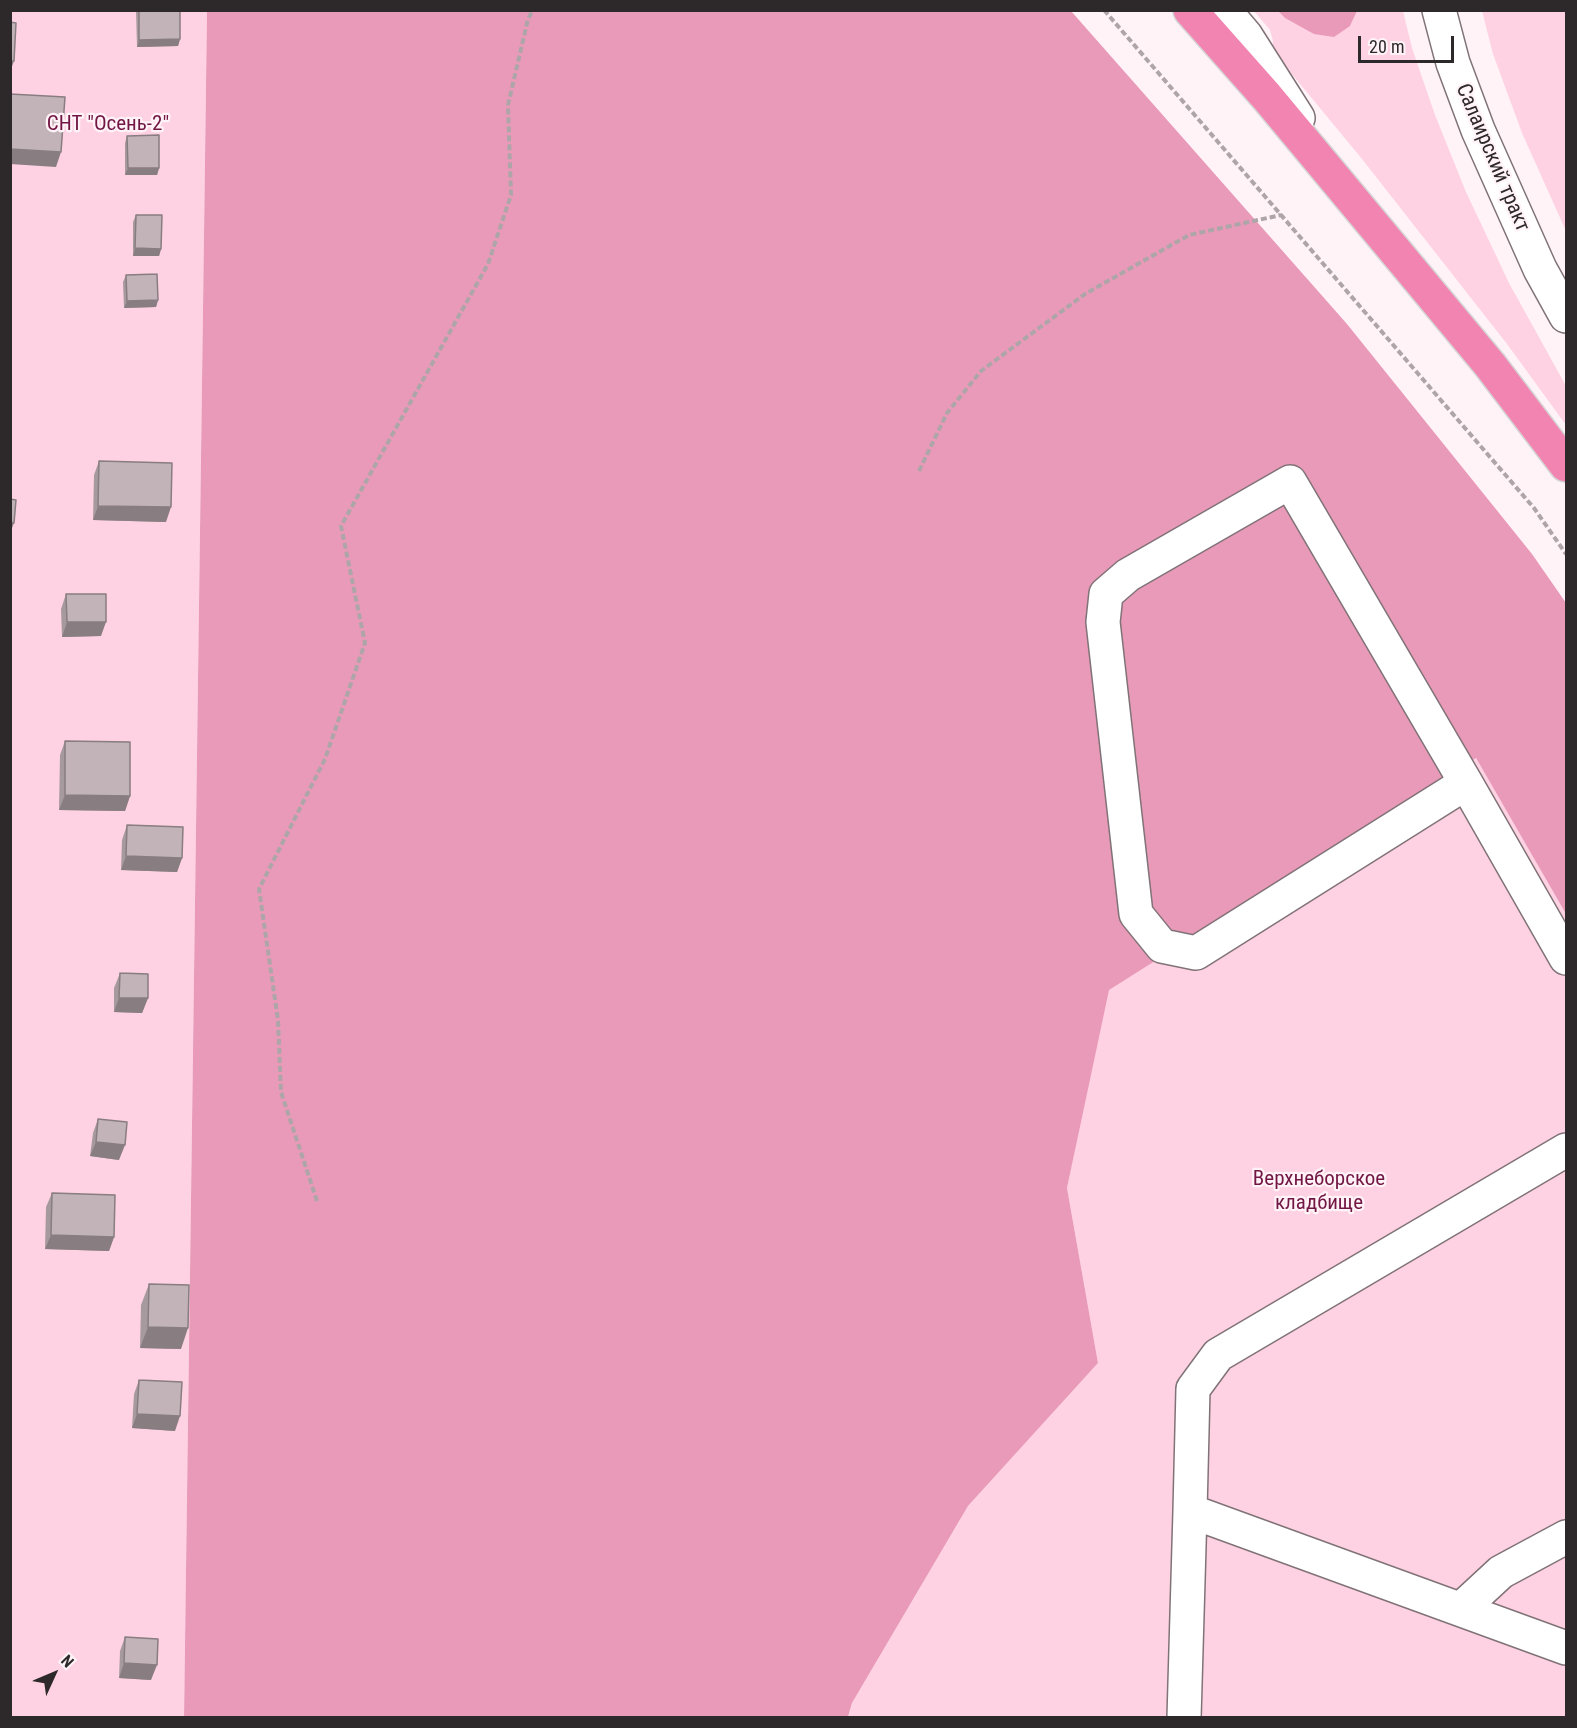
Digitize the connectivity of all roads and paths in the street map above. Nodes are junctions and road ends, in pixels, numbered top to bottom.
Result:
1 (533, 10) edge
2 (1104, 10) edge
3 (1190, 10) edge
4 (1224, 10) edge
5 (1439, 10) edge
6 (1339, 183) junction
7 (1281, 215) junction
8 (1540, 270) junction
9 (1566, 311) edge
10 (1566, 316) edge
11 (1566, 465) edge
12 (919, 471) dead end
13 (1566, 554) edge
14 (1466, 783) junction
15 (1566, 958) edge
16 (1566, 1150) edge
17 (317, 1201) dead end
18 (1190, 1510) junction
19 (1566, 1537) edge
20 (1461, 1609) junction
21 (1566, 1648) edge
22 (1184, 1718) edge

1 - 17 path
2 - 7 path
3 - 6 highway
4 - 6 street
5 - 8 street, Салаирский тракт
6 - 11 highway
7 - 12 path
7 - 13 path
8 - 9 street
8 - 10 street
14 - 14 street
14 - 15 street
16 - 18 street
18 - 20 street
18 - 22 street
19 - 20 street
20 - 21 street

